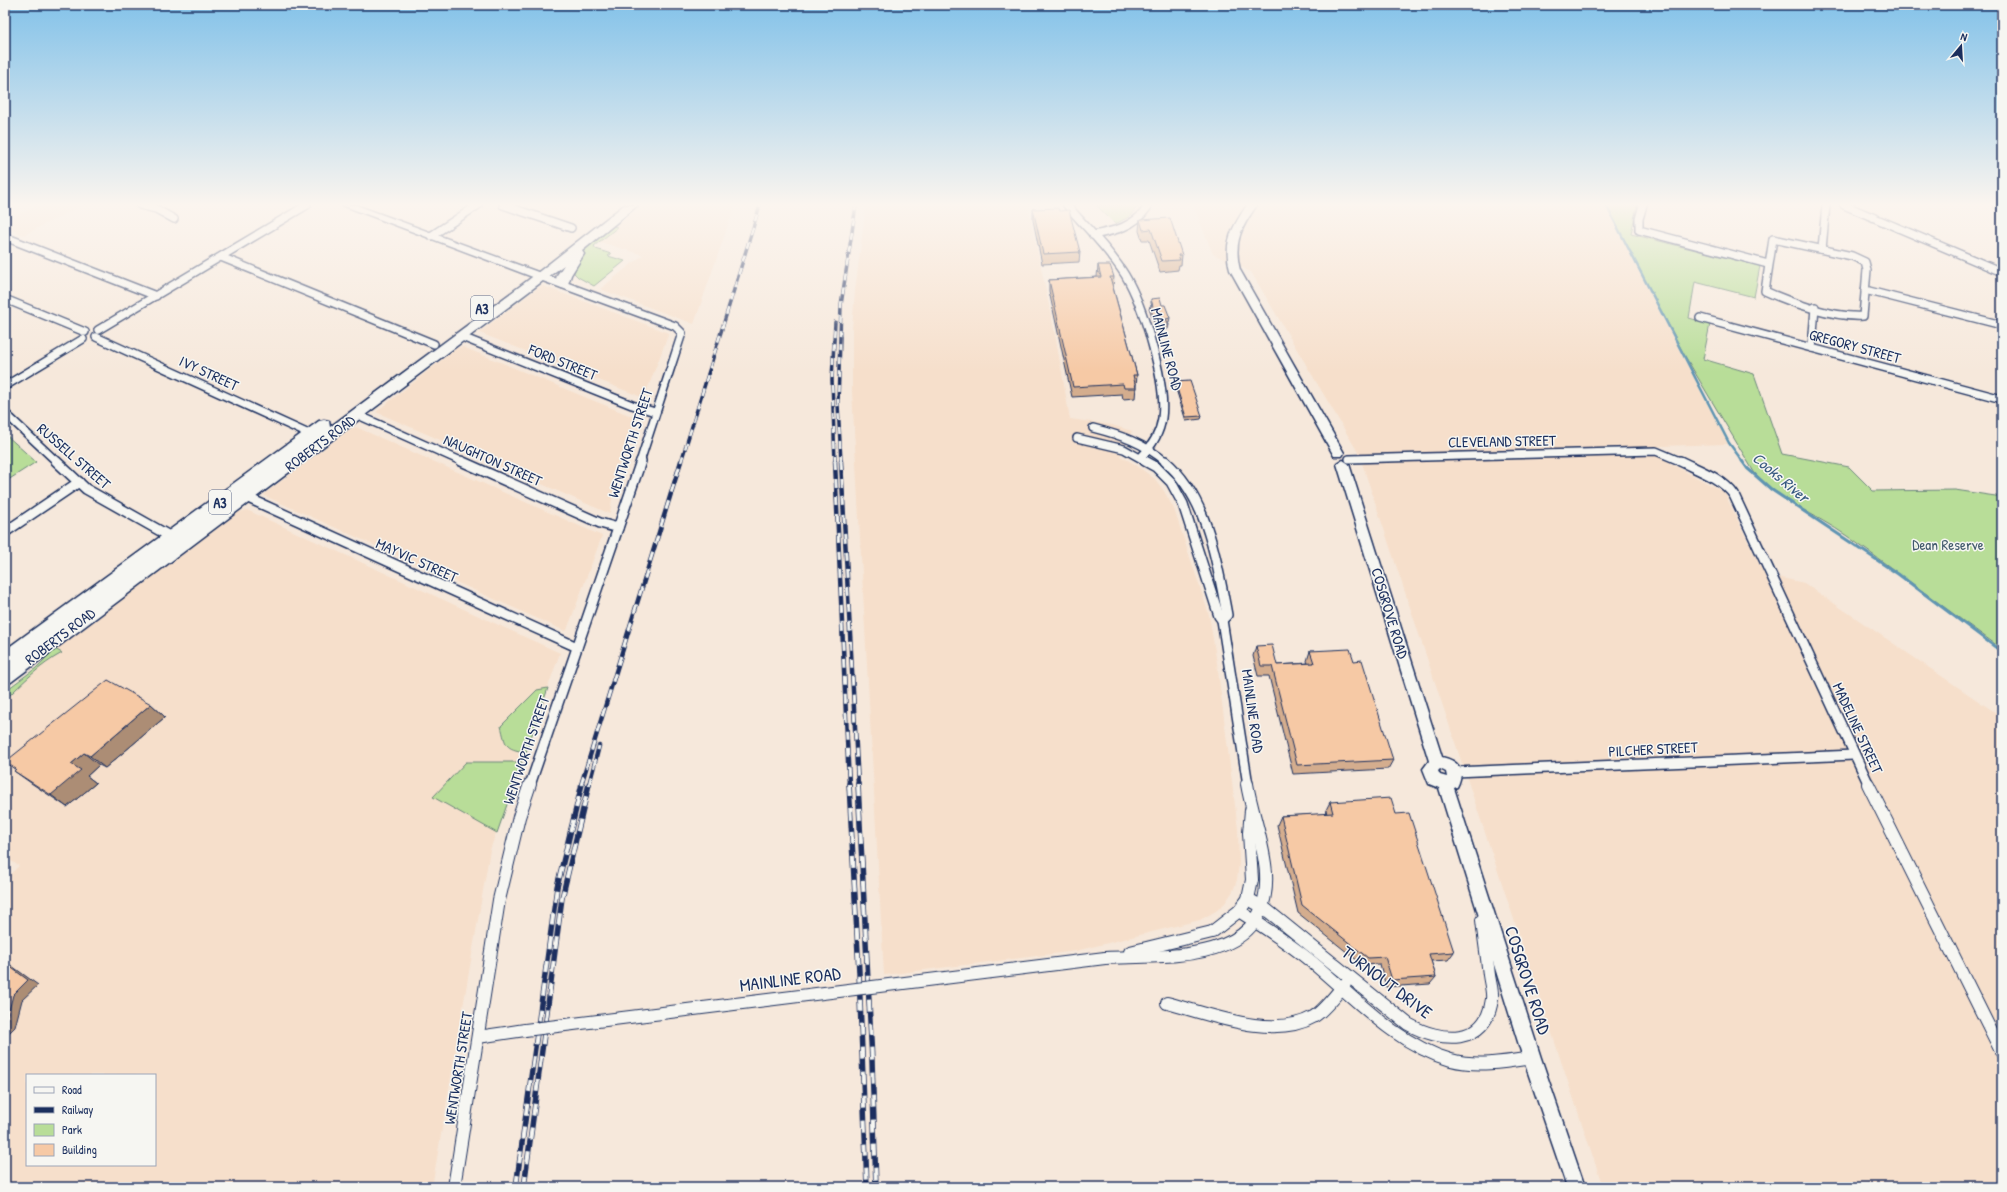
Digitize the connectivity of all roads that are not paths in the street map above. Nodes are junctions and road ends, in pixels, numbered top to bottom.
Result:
1 (65, 261) edge
2 (215, 261) edge
3 (230, 261) edge
4 (499, 261) edge
5 (552, 261) edge
6 (557, 261) edge
7 (573, 261) edge
8 (1113, 261) edge
9 (1233, 261) edge
10 (1755, 261) edge
11 (1769, 261) edge
12 (1860, 261) edge
13 (1975, 261) edge
14 (1768, 264) junction
15 (2002, 272) edge
16 (536, 274) junction
17 (562, 284) junction
18 (1865, 290) junction
19 (156, 296) junction
20 (5, 299) edge
21 (1815, 307) junction
22 (1700, 318) dead end
23 (2002, 325) edge
24 (97, 334) junction
25 (84, 336) junction
26 (462, 337) junction
27 (434, 344) junction
28 (1812, 348) junction
29 (5, 386) edge
30 (2002, 399) edge
31 (655, 412) junction
32 (5, 413) edge
33 (358, 415) junction
34 (1093, 428) dead end
35 (311, 435) junction
36 (1077, 438) dead end
37 (1149, 449) junction
38 (1656, 451) joint
39 (1141, 457) junction
40 (1343, 459) junction
41 (79, 482) junction
42 (246, 498) junction
43 (618, 528) junction
44 (5, 532) edge
45 (171, 537) junction
46 (1222, 620) junction
47 (577, 647) junction
48 (5, 660) edge
49 (5, 677) edge
50 (1854, 755) junction
51 (1450, 778) junction
52 (1251, 807) junction
53 (1479, 893) junction
54 (1248, 899) junction
55 (1263, 907) junction
56 (1239, 911) junction
57 (1255, 921) junction
58 (1105, 958) junction
59 (1350, 978) junction
60 (1342, 988) junction
61 (1167, 1004) dead end
62 (478, 1037) junction
63 (2002, 1053) edge
64 (1532, 1058) junction
65 (454, 1187) edge
66 (1576, 1187) edge

1 - 19 street
2 - 19 street
3 - 27 street
4 - 16 main road
5 - 16 highway, ROBERTS ROAD / A3
6 - 16 highway, ROBERTS ROAD / A3
7 - 17 highway
8 - 37 street, MAINLINE ROAD
9 - 40 main road, COSGROVE ROAD
10 - 14 street
11 - 14 street
12 - 18 street
13 - 15 street
14 - 21 street
16 - 17 street
16 - 26 highway, ROBERTS ROAD / A3
16 - 27 highway, ROBERTS ROAD / A3
17 - 31 street, WENTWORTH STREET
18 - 21 street
18 - 23 street
19 - 24 street
20 - 25 street
21 - 28 street
22 - 28 street, GREGORY STREET
24 - 25 street
24 - 35 street, IVY STREET
25 - 29 street
26 - 31 street, FORD STREET
26 - 33 highway, ROBERTS ROAD / A3
27 - 35 highway, ROBERTS ROAD / A3
28 - 30 street, GREGORY STREET
31 - 43 street, WENTWORTH STREET
32 - 41 street, RUSSELL STREET
33 - 42 highway, ROBERTS ROAD / A3
33 - 43 street, NAUGHTON STREET
34 - 37 street, MAINLINE ROAD
35 - 45 highway, ROBERTS ROAD / A3
36 - 39 street, MAINLINE ROAD
37 - 39 street, MAINLINE ROAD
37 - 46 street, MAINLINE ROAD
38 - 40 street, CLEVELAND STREET
38 - 50 street, MADELINE STREET
39 - 46 street, MAINLINE ROAD
40 - 51 main road, COSGROVE ROAD
41 - 44 street
41 - 45 street, RUSSELL STREET
42 - 47 street, MAYVIC STREET
42 - 49 highway, ROBERTS ROAD / A3
43 - 47 street, WENTWORTH STREET
45 - 48 highway, ROBERTS ROAD / A3
46 - 52 street, MAINLINE ROAD
47 - 62 street, WENTWORTH STREET
50 - 51 street, PILCHER STREET
50 - 63 street, MADELINE STREET
51 - 53 main road, COSGROVE ROAD
52 - 54 street, MAINLINE ROAD
52 - 55 street, MAINLINE ROAD
53 - 59 street, TURNOUT DRIVE
53 - 64 main road, COSGROVE ROAD
54 - 55 street, TURNOUT DRIVE
54 - 56 street, MAINLINE ROAD
55 - 57 street, MAINLINE ROAD
55 - 59 street, TURNOUT DRIVE
56 - 57 street, TURNOUT DRIVE
56 - 58 street, MAINLINE ROAD
57 - 58 street, MAINLINE ROAD
57 - 60 street, TURNOUT DRIVE
58 - 62 street, MAINLINE ROAD, bridge
59 - 60 street
60 - 61 street
60 - 64 street, TURNOUT DRIVE
62 - 65 street, WENTWORTH STREET
64 - 66 main road, COSGROVE ROAD

